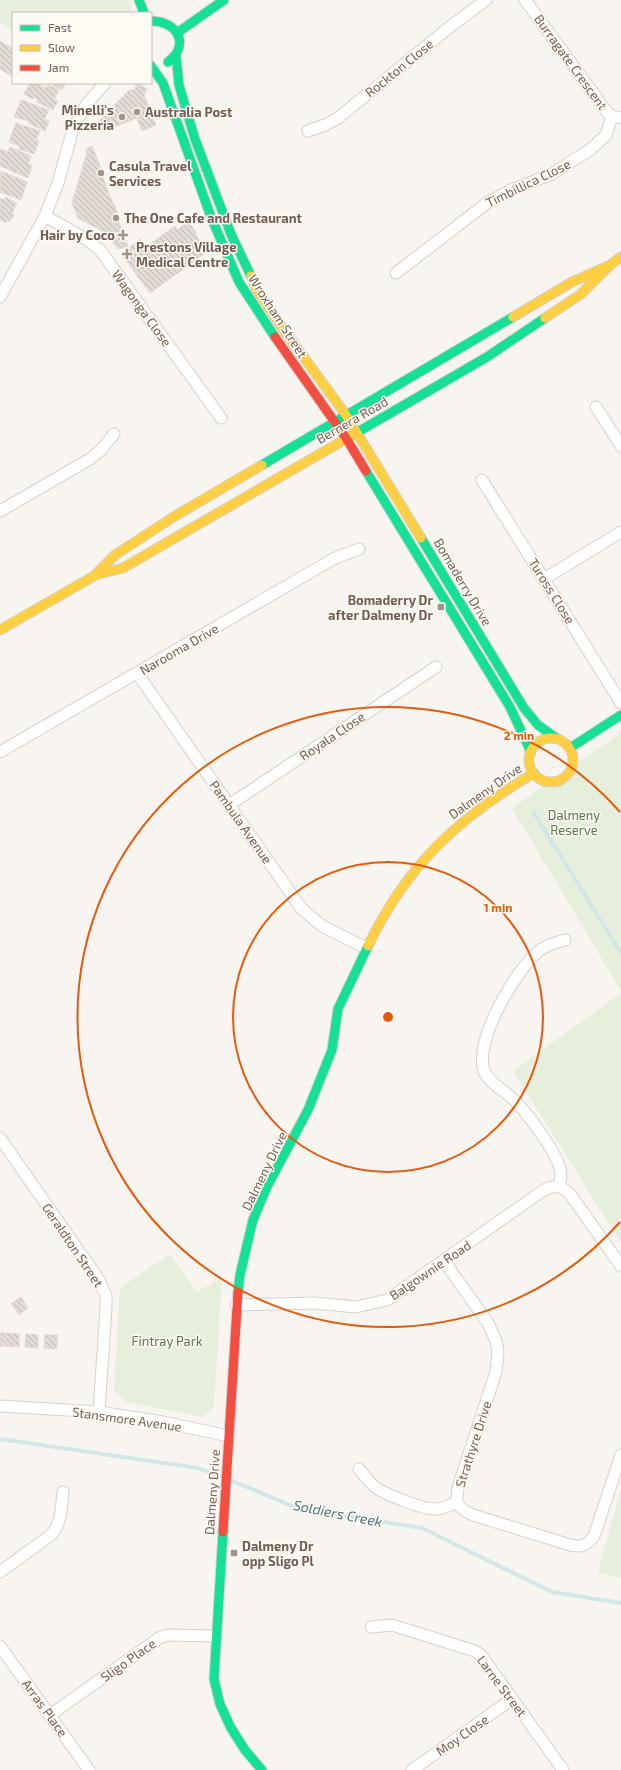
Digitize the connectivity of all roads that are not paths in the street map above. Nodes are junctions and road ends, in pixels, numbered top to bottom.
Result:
1 (139, 0) edge
2 (224, 0) edge
3 (486, 0) edge
4 (525, 0) edge
5 (144, 12) edge
6 (152, 22) edge
7 (177, 33) junction
8 (176, 56) junction
9 (152, 65) edge
10 (152, 66) edge
11 (104, 84) edge
12 (617, 117) edge
13 (308, 131) dead end
14 (45, 216) junction
15 (621, 257) edge
16 (610, 265) junction
17 (396, 273) dead end
18 (0, 297) edge
19 (596, 407) dead end
20 (346, 416) junction
21 (221, 418) dead end
22 (335, 422) junction
23 (356, 432) junction
24 (114, 434) dead end
25 (346, 438) junction
26 (621, 446) edge
27 (482, 480) dead end
28 (0, 511) edge
29 (621, 532) edge
30 (359, 549) dead end
31 (94, 576) junction
32 (544, 579) junction
33 (0, 630) edge
34 (436, 667) dead end
35 (137, 673) junction
36 (621, 703) edge
37 (621, 715) edge
38 (556, 738) junction
39 (570, 748) junction
40 (0, 752) edge
41 (531, 752) junction
42 (534, 773) junction
43 (229, 805) junction
44 (565, 940) dead end
45 (366, 948) junction
46 (0, 1138) edge
47 (559, 1186) junction
48 (444, 1261) junction
49 (621, 1266) edge
50 (236, 1305) junction
51 (0, 1406) edge
52 (99, 1412) junction
53 (229, 1436) junction
54 (621, 1454) edge
55 (359, 1468) dead end
56 (62, 1492) dead end
57 (456, 1502) junction
58 (0, 1572) edge
59 (370, 1627) dead end
60 (215, 1636) junction
61 (0, 1646) edge
62 (512, 1699) junction
63 (50, 1714) junction
64 (89, 1770) edge
65 (262, 1770) edge
66 (412, 1770) edge
67 (563, 1770) edge

1 - 5 street
2 - 7 street
3 - 13 street, Rockton Close
4 - 12 street, Burragate Crescent
6 - 7 street
7 - 8 street, Wroxham Street
8 - 9 street
8 - 20 street, Wroxham Street
10 - 22 street, Wroxham Street
11 - 14 street
12 - 17 street, Timbillica Close
14 - 18 street
14 - 21 street, Wagonga Close
15 - 16 street, Bernera Road
16 - 20 street, Bernera Road
16 - 23 street, Bernera Road
19 - 26 street
20 - 22 street, Bernera Road
20 - 23 street, Wroxham Street
22 - 25 street, Wroxham Street
22 - 31 street, Bernera Road
23 - 25 street, Bernera Road
23 - 38 street, Bomaderry Drive
24 - 28 street
25 - 31 street, Bernera Road
25 - 41 street, Bomaderry Drive
27 - 32 street, Tuross Close
29 - 32 street
30 - 35 street, Narooma Drive
31 - 33 street, Bernera Road
32 - 36 street, Tuross Close
34 - 43 street, Royala Close
35 - 40 street, Narooma Drive
35 - 43 street, Pambula Avenue
37 - 39 street
38 - 39 street
38 - 41 street
39 - 42 street
41 - 42 street
42 - 45 street, Dalmeny Drive
43 - 45 street, Pambula Avenue
44 - 47 street
45 - 50 street, Dalmeny Drive
46 - 52 street, Geraldton Street
47 - 48 street, Balgownie Road
47 - 49 street
48 - 50 street, Balgownie Road
48 - 57 street, Strathyre Drive
50 - 53 street, Dalmeny Drive
51 - 52 street, Stansmore Avenue
52 - 53 street, Stansmore Avenue
53 - 60 street, Dalmeny Drive
54 - 57 street, Strathyre Drive
55 - 57 street
56 - 58 street
59 - 62 street, Larne Street
60 - 63 street, Sligo Place
60 - 65 street, Dalmeny Drive
61 - 63 street, Arras Place
62 - 66 street, Moy Close
62 - 67 street, Larne Street
63 - 64 street, Arras Place

